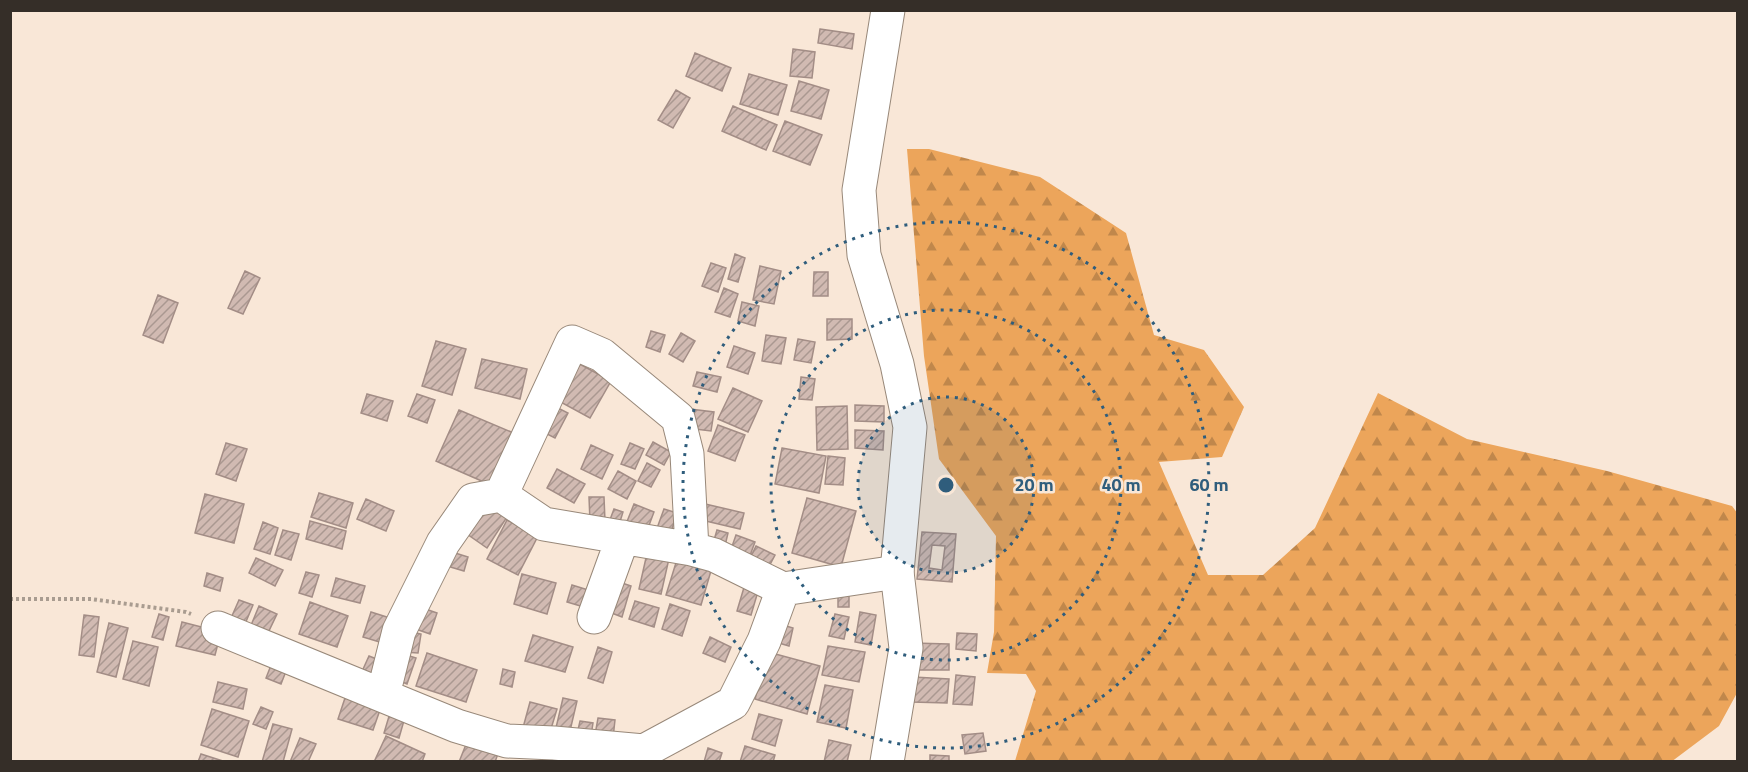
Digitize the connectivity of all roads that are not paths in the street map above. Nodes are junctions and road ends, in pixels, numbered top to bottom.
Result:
1 (888, 10) edge
2 (501, 495) junction
3 (623, 537) junction
4 (692, 549) junction
5 (897, 572) junction
6 (783, 589) junction
7 (594, 617) dead end
8 (218, 628) road end
9 (383, 695) junction
10 (643, 756) edge
11 (887, 762) edge

1 - 5 street
2 - 3 street
2 - 4 street
2 - 9 street
3 - 4 street
3 - 7 street
4 - 6 street
5 - 6 street
5 - 11 street
6 - 10 street
8 - 9 street
9 - 10 street

